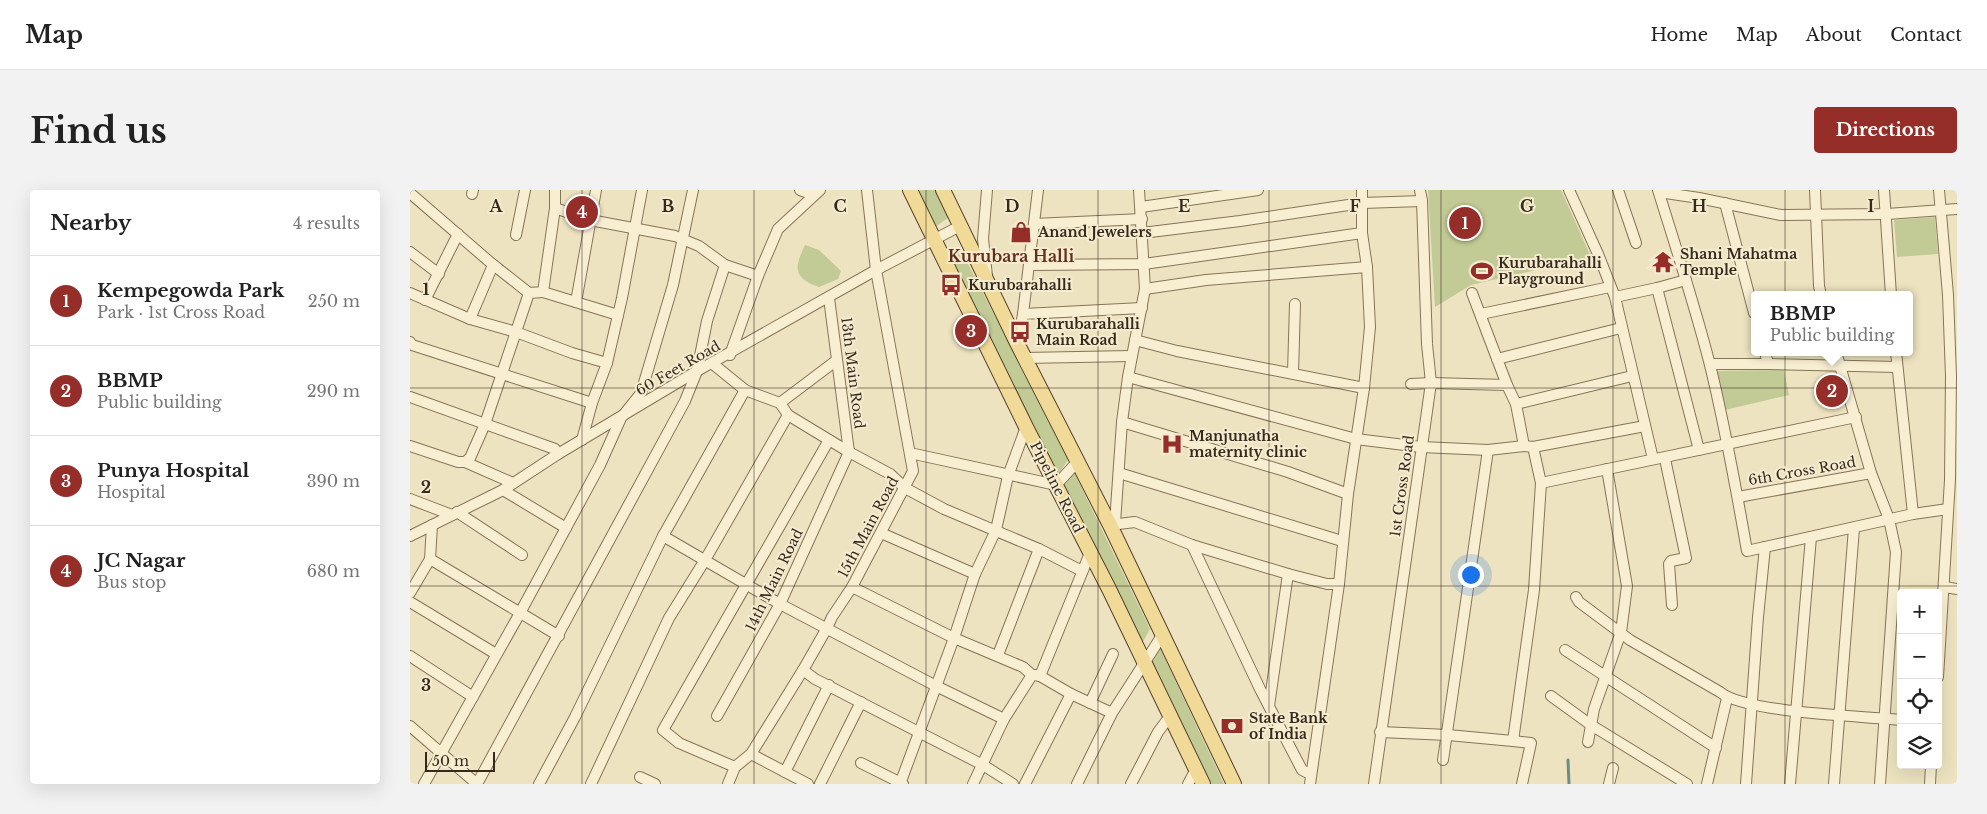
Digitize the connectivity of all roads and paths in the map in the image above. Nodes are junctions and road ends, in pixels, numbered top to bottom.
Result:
1 (525, 190) edge
2 (555, 190) edge
3 (596, 190) edge
4 (642, 190) edge
5 (693, 190) edge
6 (800, 190) edge
7 (867, 190) edge
8 (910, 190) edge
9 (943, 190) edge
10 (987, 190) edge
11 (1038, 190) edge
12 (1139, 190) edge
13 (1258, 190) edge
14 (1362, 190) edge
15 (1420, 190) edge
16 (1569, 190) edge
17 (1618, 190) edge
18 (1815, 190) edge
19 (1884, 190) edge
20 (1939, 190) edge
21 (1658, 191) edge
22 (817, 192) edge
23 (410, 193) edge
24 (1422, 201) junction
25 (1362, 203) junction
26 (1725, 203) junction
27 (1141, 207) junction
28 (555, 208) junction
29 (1957, 209) edge
30 (1940, 211) junction
31 (1887, 214) junction
32 (1816, 215) junction
33 (1142, 219) junction
34 (590, 220) junction
35 (1034, 224) junction
36 (960, 226) junction
37 (636, 229) junction
38 (1142, 233) junction
39 (1362, 233) junction
40 (458, 234) junction
41 (516, 235) dead end
42 (683, 239) junction
43 (934, 239) junction
44 (1636, 243) dead end
45 (410, 252) edge
46 (1144, 264) junction
47 (725, 265) junction
48 (1029, 265) junction
49 (493, 266) junction
50 (1367, 267) junction
51 (876, 270) junction
52 (439, 274) junction
53 (758, 276) junction
54 (1686, 280) junction
55 (988, 282) junction
56 (1610, 287) junction
57 (1657, 288) junction
58 (1145, 290) junction
59 (1820, 291) edge
60 (1891, 291) edge
61 (543, 292) junction
62 (410, 293) edge
63 (529, 293) junction
64 (1472, 293) dead end
65 (1615, 297) junction
66 (829, 298) junction
67 (425, 300) junction
68 (576, 302) junction
69 (1751, 302) edge
70 (1295, 304) dead end
71 (1142, 308) junction
72 (1023, 314) junction
73 (1481, 314) junction
74 (618, 315) junction
75 (470, 319) junction
76 (1621, 328) junction
77 (516, 332) junction
78 (1135, 340) junction
79 (1016, 341) junction
80 (410, 342) edge
81 (730, 355) junction
82 (1131, 356) junction
83 (1766, 356) edge
84 (1837, 356) edge
85 (1896, 356) edge
86 (1024, 358) junction
87 (1497, 359) junction
88 (837, 360) junction
89 (608, 363) junction
90 (713, 364) junction
91 (1710, 364) junction
92 (1768, 364) junction
93 (1839, 366) junction
94 (1897, 368) junction
95 (697, 371) junction
96 (1293, 373) junction
97 (502, 374) junction
98 (1632, 376) junction
99 (1954, 376) edge
100 (1128, 377) junction
101 (1431, 382) junction
102 (1411, 384) dead end
103 (1506, 385) junction
104 (1364, 388) junction
105 (745, 390) junction
106 (410, 397) edge
107 (592, 403) junction
108 (780, 404) junction
109 (1516, 404) junction
110 (788, 415) junction
111 (1856, 417) junction
112 (620, 418) junction
113 (1122, 422) junction
114 (485, 424) junction
115 (1645, 426) junction
116 (1026, 427) junction
117 (1356, 439) junction
118 (582, 440) junction
119 (829, 440) junction
120 (1728, 445) junction
121 (410, 446) edge
122 (1421, 446) junction
123 (1528, 446) junction
124 (1488, 450) junction
125 (1698, 450) junction
126 (849, 452) junction
127 (910, 453) junction
128 (558, 454) junction
129 (1665, 458) junction
130 (1653, 459) junction
131 (1078, 461) junction
132 (465, 462) junction
133 (1607, 469) junction
134 (1119, 473) junction
135 (1871, 473) junction
136 (1008, 476) junction
137 (513, 483) junction
138 (1541, 483) junction
139 (1056, 485) junction
140 (905, 488) junction
141 (502, 490) junction
142 (1348, 494) junction
143 (1738, 497) junction
144 (410, 499) edge
145 (1948, 509) junction
146 (455, 513) junction
147 (1913, 514) junction
148 (1889, 519) junction
149 (1113, 524) junction
150 (432, 525) junction
151 (566, 528) junction
152 (1854, 528) junction
153 (996, 530) junction
154 (881, 533) junction
155 (410, 536) edge
156 (663, 536) junction
157 (1811, 537) junction
158 (1342, 541) junction
159 (1192, 544) junction
160 (1765, 547) junction
161 (1039, 549) junction
162 (1090, 553) junction
163 (522, 555) dead end
164 (430, 559) junction
165 (705, 560) junction
166 (1082, 571) junction
167 (975, 574) junction
168 (1288, 574) junction
169 (746, 584) junction
170 (1339, 584) junction
171 (852, 587) junction
172 (1945, 588) junction
173 (1957, 589) edge
174 (410, 593) edge
175 (1576, 597) dead end
176 (410, 602) edge
177 (780, 604) junction
178 (1672, 605) dead end
179 (520, 613) junction
180 (827, 628) junction
181 (1621, 632) junction
182 (1163, 634) junction
183 (1941, 634) edge
184 (558, 636) junction
185 (954, 638) junction
186 (1565, 650) dead end
187 (496, 654) junction
188 (1113, 654) dead end
189 (998, 655) junction
190 (410, 656) edge
191 (1145, 663) junction
192 (803, 670) junction
193 (1036, 675) junction
194 (1606, 675) junction
195 (828, 685) junction
196 (936, 686) junction
197 (1071, 694) junction
198 (1551, 696) dead end
199 (472, 697) junction
200 (1727, 698) junction
201 (861, 702) junction
202 (1090, 703) junction
203 (1752, 704) junction
204 (1270, 706) junction
205 (1796, 711) junction
206 (1112, 713) junction
207 (1840, 715) junction
208 (717, 716) dead end
209 (1170, 716) junction
210 (1885, 718) junction
211 (1004, 719) junction
212 (1897, 720) edge
213 (1590, 724) junction
214 (410, 726) edge
215 (918, 732) junction
216 (1380, 732) junction
217 (1448, 735) junction
218 (1513, 741) junction
219 (1588, 742) dead end
220 (1716, 748) junction
221 (443, 753) junction
222 (751, 754) junction
223 (1444, 760) dead end
224 (862, 763) dead end
225 (983, 765) junction
226 (735, 767) junction
227 (1613, 768) dead end
228 (1196, 769) junction
229 (1932, 769) edge
230 (785, 772) junction
231 (640, 777) dead end
232 (1310, 779) edge
233 (424, 784) edge
234 (539, 784) edge
235 (591, 784) edge
236 (655, 784) edge
237 (728, 784) edge
238 (808, 784) edge
239 (820, 784) edge
240 (902, 784) edge
241 (973, 784) edge
242 (1013, 784) edge
243 (1025, 784) edge
244 (1077, 784) edge
245 (1131, 784) edge
246 (1188, 784) edge
247 (1203, 784) edge
248 (1234, 784) edge
249 (1374, 784) edge
250 (1522, 784) edge
251 (1609, 784) edge
252 (1687, 784) edge
253 (1707, 784) edge
254 (1746, 784) edge
255 (1790, 784) edge
256 (1834, 784) edge
257 (1880, 784) edge
258 (1930, 784) edge

1 - 41 street
2 - 28 street
3 - 34 street
4 - 37 street
5 - 42 street
6 - 22 street
7 - 51 street, 15th Main Road
8 - 43 main road, Pipeline Road
9 - 36 main road
10 - 55 street
11 - 35 street
12 - 27 street
13 - 27 street
14 - 25 street
15 - 24 street, 1st Cross Road
16 - 56 street
17 - 44 street
18 - 32 street
19 - 31 street
20 - 30 street
21 - 26 street
21 - 54 street
22 - 53 street
23 - 40 street
24 - 25 street
24 - 101 street, 1st Cross Road
25 - 38 street
25 - 39 street
26 - 32 street
26 - 69 street
27 - 33 street
28 - 34 street
28 - 61 street
29 - 30 street
30 - 31 street
30 - 99 street
31 - 32 street
31 - 60 street
32 - 59 street
33 - 35 street
33 - 38 street
34 - 37 street
34 - 68 street
35 - 48 street
36 - 43 street, 60 Feet Road
36 - 55 main road
37 - 42 street
37 - 74 street
38 - 46 street
39 - 46 street
39 - 50 street
40 - 49 street
40 - 52 street
42 - 47 street
42 - 112 street
43 - 51 street, 60 Feet Road
43 - 116 main road, Pipeline Road
45 - 52 street
46 - 48 street
46 - 58 street
47 - 53 street
47 - 95 street
48 - 72 street
49 - 63 street
49 - 75 street
50 - 58 street
50 - 104 street
51 - 66 street, 60 Feet Road
51 - 127 street, 15th Main Road
52 - 67 street
53 - 81 street
54 - 57 street
54 - 91 street
55 - 79 main road
56 - 65 street
56 - 73 street
57 - 65 street
57 - 125 street
58 - 71 street
61 - 63 street
61 - 68 street
62 - 67 street
63 - 77 street
64 - 73 street
65 - 76 street
66 - 81 street, 60 Feet Road
66 - 88 street, 13th Main Road
67 - 75 street
68 - 74 street
70 - 96 street
71 - 72 street
71 - 78 street
72 - 79 street
73 - 87 street
74 - 89 street
75 - 77 street
76 - 87 street
76 - 98 street
77 - 89 street
77 - 97 street
78 - 82 street
78 - 96 street
79 - 86 main road
80 - 97 street
81 - 90 street, 60 Feet Road
82 - 86 street
82 - 100 street
83 - 92 street
84 - 93 street
85 - 94 street
86 - 131 main road
87 - 103 street
88 - 108 street
88 - 126 street, 13th Main Road
89 - 107 street
90 - 95 street, 60 Feet Road
90 - 105 street
91 - 92 street
91 - 120 street
92 - 93 street
93 - 94 street
93 - 111 street
94 - 147 street
95 - 112 street, 60 Feet Road
95 - 184 street
96 - 104 street
97 - 107 street
97 - 114 street
98 - 109 street
98 - 115 street
99 - 145 street
100 - 113 street
100 - 117 street
101 - 102 street
101 - 103 street
101 - 122 street, 1st Cross Road
103 - 109 street
104 - 117 street
105 - 108 street
105 - 156 street
106 - 114 street
107 - 118 street
108 - 110 street
109 - 123 street
110 - 119 street
110 - 165 street
111 - 120 street
111 - 135 street
112 - 118 street, 60 Feet Road
112 - 151 street
113 - 134 street
113 - 142 street
114 - 128 street
114 - 132 street
115 - 123 street
115 - 130 street
116 - 136 street
116 - 139 main road, Pipeline Road
117 - 122 street
117 - 142 street
118 - 128 street, 60 Feet Road
119 - 126 street
119 - 169 street
120 - 125 street
120 - 143 street
121 - 132 street
122 - 124 street
122 - 216 street, 1st Cross Road
123 - 124 street
123 - 138 street
124 - 217 street
125 - 129 street
126 - 140 street
126 - 177 street, 14th Main Road
127 - 136 street
127 - 140 street, 15th Main Road
128 - 137 street, 60 Feet Road
129 - 130 street
129 - 178 street
130 - 133 street
131 - 139 street
131 - 149 main road
132 - 137 street
133 - 138 street
133 - 181 street
134 - 149 street
134 - 158 street
135 - 143 street, 6th Cross Road
135 - 148 street
136 - 139 street
136 - 153 street
137 - 141 street, 60 Feet Road
138 - 218 street
139 - 162 main road, Pipeline Road
140 - 153 street
140 - 154 street, 15th Main Road
141 - 146 street, 60 Feet Road
141 - 151 street
142 - 158 street
143 - 160 street
144 - 146 street
145 - 147 street
145 - 172 street
146 - 150 street, 60 Feet Road
146 - 163 street
147 - 148 street
148 - 152 street
148 - 210 street
149 - 159 street
149 - 182 main road
150 - 155 street, 60 Feet Road
150 - 164 street
151 - 179 street
152 - 157 street
152 - 207 street
153 - 161 street
153 - 167 street
154 - 167 street
154 - 171 street, 15th Main Road
156 - 165 street
156 - 234 street
157 - 160 street
157 - 205 street
158 - 170 street
159 - 168 street
159 - 204 street
160 - 203 street
161 - 166 street
161 - 189 street
162 - 166 street
162 - 191 main road, Pipeline Road
164 - 174 street
164 - 179 street
165 - 169 street
165 - 235 street
166 - 193 street
167 - 185 street
168 - 170 street
168 - 204 street
169 - 177 street
169 - 226 street
170 - 232 street
171 - 180 street, 15th Main Road
171 - 185 street
172 - 173 street
172 - 183 street
175 - 181 street
176 - 187 street
177 - 180 street
177 - 208 street, 14th Main Road
179 - 184 street
179 - 187 street
180 - 192 street, 15th Main Road
180 - 196 street
181 - 194 street
181 - 200 street
182 - 191 street
182 - 248 main road
184 - 221 street
185 - 189 street
185 - 196 street
186 - 194 street
187 - 199 street
188 - 202 street
189 - 193 street
190 - 199 street
191 - 206 street
191 - 209 main road, Pipeline Road
192 - 195 street
192 - 222 street, 15th Main Road
193 - 197 street
193 - 211 street
194 - 213 street
194 - 220 street
195 - 201 street
195 - 230 street
196 - 211 street
196 - 215 street
197 - 202 street
197 - 243 street
198 - 213 street
199 - 221 street
200 - 203 street
200 - 220 street
201 - 215 street
201 - 239 street
202 - 206 street
203 - 205 street
203 - 254 street
204 - 232 street
205 - 207 street
205 - 255 street
206 - 244 street
207 - 210 street
207 - 256 street
209 - 228 main road, Pipeline Road
209 - 245 street
210 - 212 street
210 - 257 street
211 - 225 street
213 - 219 street
213 - 252 street
214 - 221 street
215 - 225 street
215 - 240 street
216 - 217 street
216 - 249 street, 1st Cross Road
217 - 218 street
217 - 223 street
218 - 250 street
220 - 253 street
221 - 233 street
222 - 226 street, 15th Main Road
222 - 230 street
224 - 240 street
225 - 241 street
225 - 242 street
226 - 237 street, 15th Main Road
227 - 251 street
228 - 246 street
228 - 247 main road, Pipeline Road
229 - 258 street
230 - 238 street
231 - 236 street

